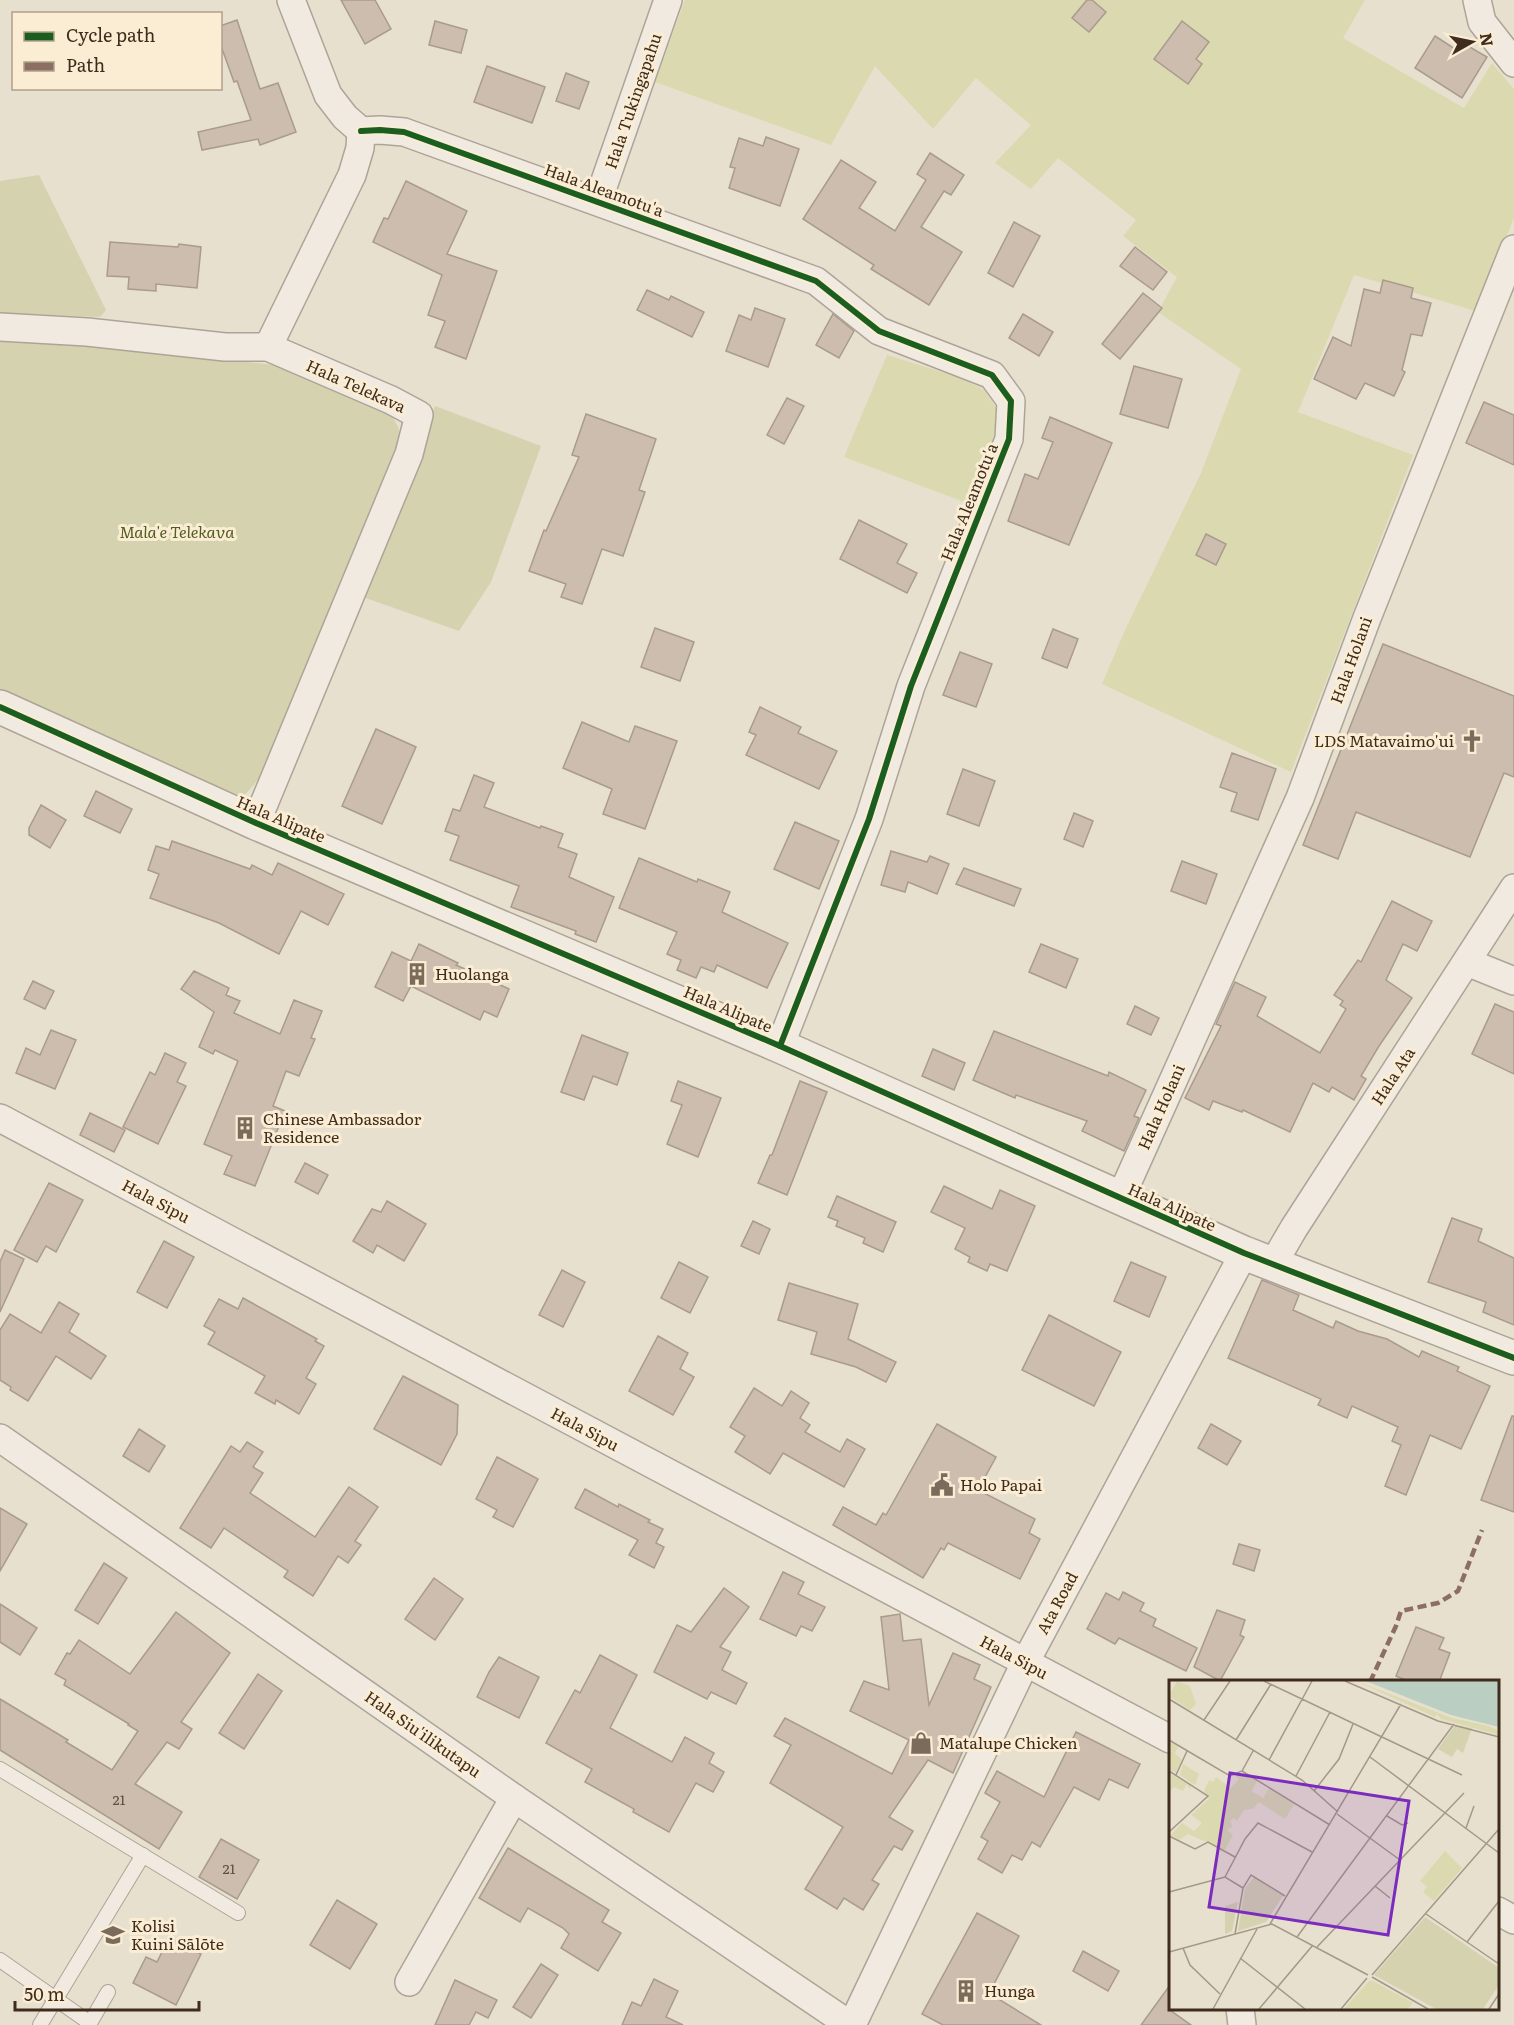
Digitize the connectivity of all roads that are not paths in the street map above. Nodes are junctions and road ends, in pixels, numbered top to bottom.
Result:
1 (291, 0) edge
2 (668, 0) edge
3 (1477, 0) edge
4 (1514, 63) edge
5 (361, 131) junction
6 (598, 201) junction
7 (1514, 249) edge
8 (0, 327) edge
9 (268, 347) junction
10 (0, 707) edge
11 (256, 823) junction
12 (1514, 888) edge
13 (1467, 962) junction
14 (1514, 981) edge
15 (780, 1046) junction
16 (0, 1118) edge
17 (1120, 1199) junction
18 (1259, 1259) junction
19 (1514, 1358) edge
20 (0, 1438) edge
21 (1025, 1663) junction
22 (1169, 1738) edge
23 (0, 1768) edge
24 (514, 1798) junction
25 (143, 1855) junction
26 (1499, 1912) edge
27 (238, 1913) dead end
28 (1514, 1920) edge
29 (0, 1960) edge
30 (409, 1982) dead end
31 (108, 1992) dead end
32 (56, 1999) junction
33 (1240, 2010) edge
34 (40, 2025) edge
35 (851, 2025) edge
36 (1242, 2025) edge

1 - 5 street
2 - 6 street, Hala Tukingapahu
3 - 4 street
5 - 6 street, Hala Aleamotu'a
5 - 9 street
6 - 15 street, Hala Aleamotu'a
7 - 17 street, Hala Holani
8 - 9 street, Hala Telekava
9 - 11 street, Hala Telekava
10 - 11 street, Hala Alipate
11 - 15 street, Hala Alipate
12 - 13 street, Hala Ata
13 - 14 street
13 - 18 street, Hala Ata
15 - 17 street, Hala Alipate
16 - 21 street, Hala Sipu
17 - 18 street, Hala Alipate
18 - 19 street, Hala Alipate
18 - 21 street, Ata Road
20 - 24 street, Hala Siu'ilikutapu
21 - 22 street, Hala Sipu
21 - 35 street, Ata Road
23 - 25 lane
24 - 30 street
24 - 35 street, Hala Siu'ilikutapu
25 - 27 lane
25 - 32 lane
26 - 28 street
29 - 32 lane
31 - 32 lane
32 - 34 lane
33 - 36 street

